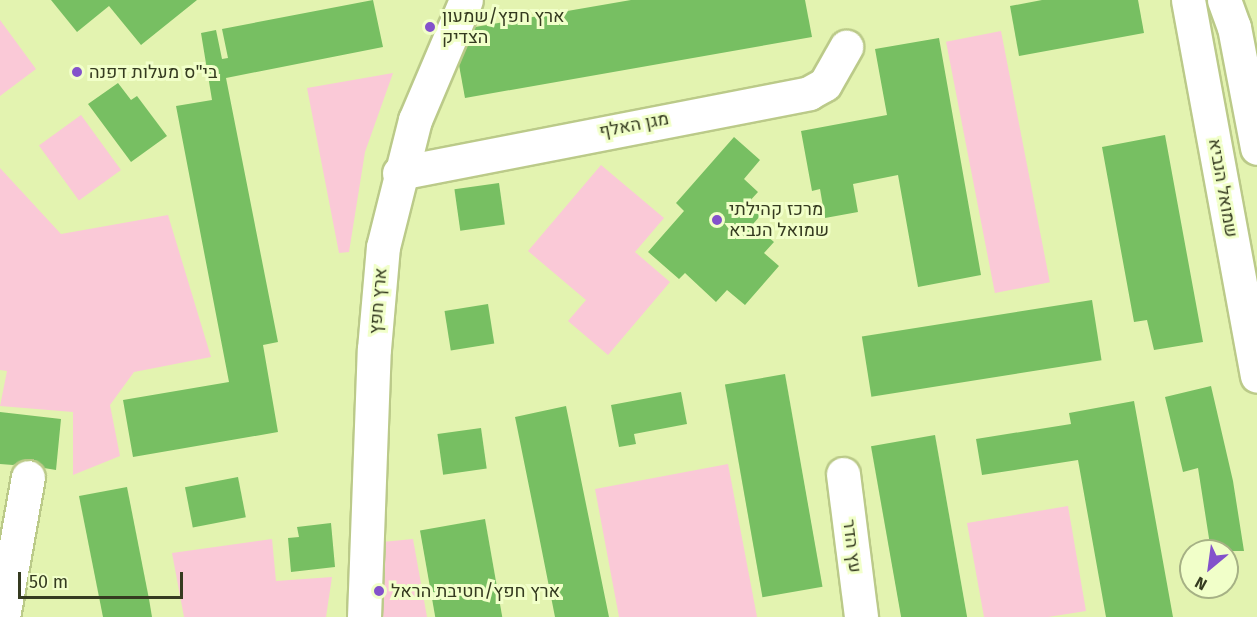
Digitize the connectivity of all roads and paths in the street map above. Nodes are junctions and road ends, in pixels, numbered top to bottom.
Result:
1 (466, 0) edge
2 (1188, 0) edge
3 (1224, 0) edge
4 (846, 47) dead end
5 (1257, 148) edge
6 (399, 172) junction
7 (1257, 376) edge
8 (843, 474) dead end
9 (28, 477) dead end
10 (3, 617) edge
11 (364, 617) edge
12 (861, 617) edge

1 - 6 street, ארץ חפץ
2 - 7 street, שמואל הנביא
3 - 5 street
4 - 6 street, מגן האלף
6 - 11 street, ארץ חפץ
8 - 12 street, עץ הדר
9 - 10 street

